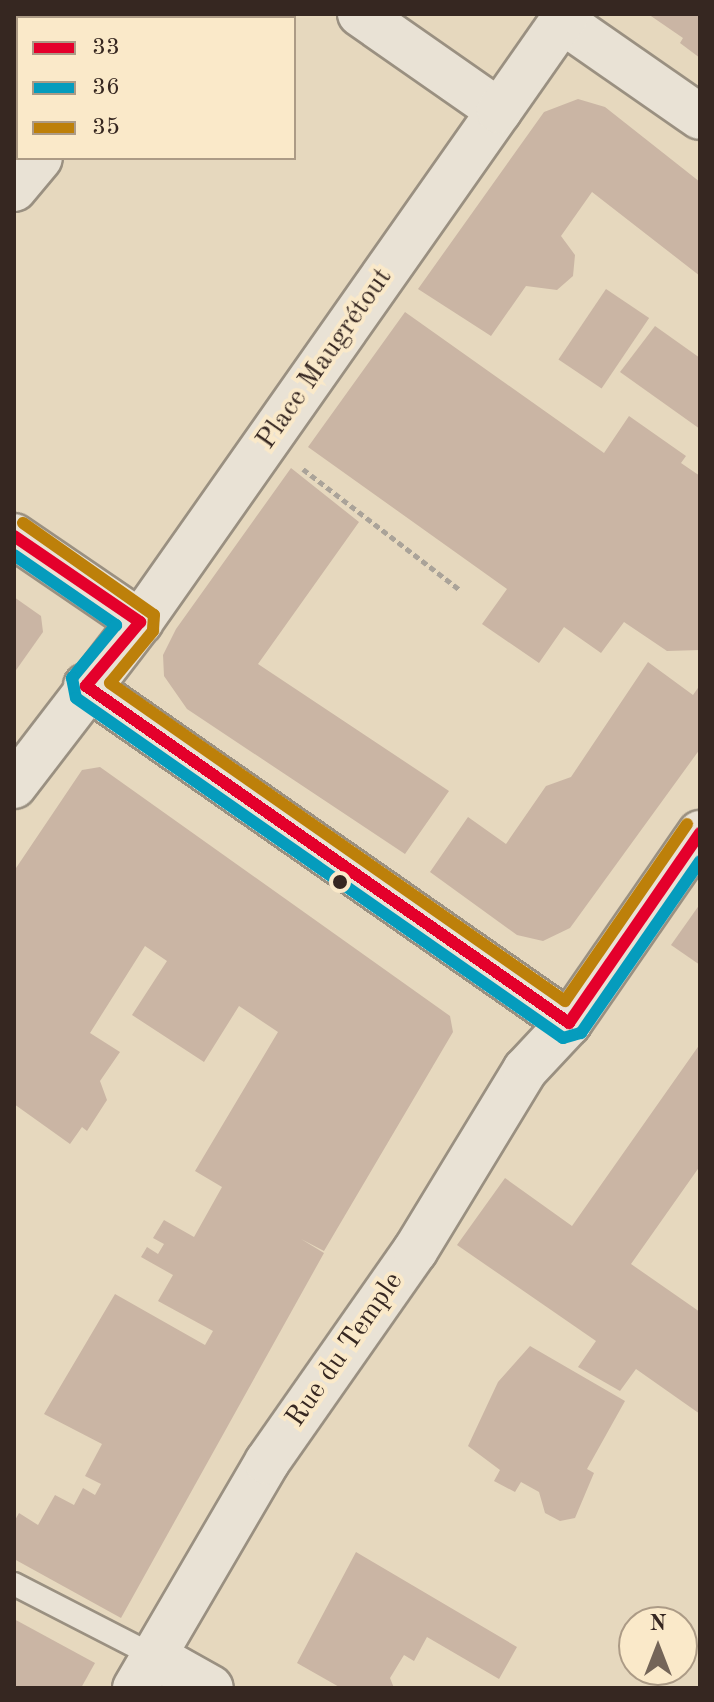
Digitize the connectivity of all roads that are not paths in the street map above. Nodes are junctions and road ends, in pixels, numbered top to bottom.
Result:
1 (360, 14) edge
2 (565, 18) edge
3 (499, 111) junction
4 (700, 117) edge
5 (38, 160) edge
6 (14, 189) edge
7 (14, 536) edge
8 (140, 622) junction
9 (86, 686) junction
10 (14, 786) edge
11 (700, 833) edge
12 (569, 1023) junction
13 (14, 1584) edge
14 (144, 1672) edge
15 (211, 1688) edge

1 - 3 street
2 - 3 street, Place Maugrétout
2 - 4 street
3 - 8 street, Place Maugrétout
5 - 6 street
7 - 8 street
8 - 9 street, Place Maugrétout
9 - 10 street, Place Maugrétout
9 - 12 street
11 - 12 street, Rue du Temple
12 - 14 street, Rue du Temple
13 - 14 lane
14 - 15 street

